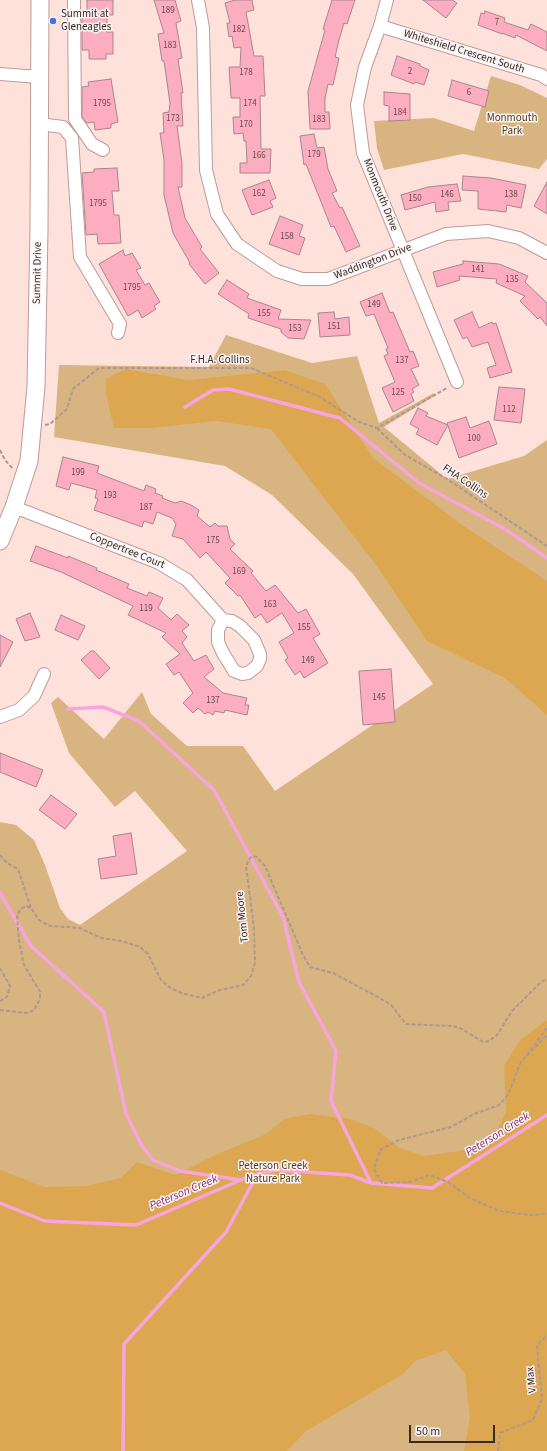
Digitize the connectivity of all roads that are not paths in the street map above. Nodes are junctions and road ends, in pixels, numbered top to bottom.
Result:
1 (40, 0) edge
2 (74, 0) edge
3 (198, 0) edge
4 (387, 0) edge
5 (380, 26) junction
6 (0, 74) edge
7 (39, 76) junction
8 (547, 79) edge
9 (39, 124) junction
10 (103, 150) dead end
11 (403, 252) junction
12 (547, 253) edge
13 (118, 333) dead end
14 (458, 382) road end
15 (14, 507) junction
16 (0, 541) edge
17 (223, 620) dead end
18 (44, 674) dead end
19 (0, 717) edge

1 - 7 main road, Summit Drive
2 - 10 street
3 - 11 street, Waddington Drive
4 - 5 street, Monmouth Drive
5 - 8 street, Whiteshield Crescent South
5 - 11 street, Monmouth Drive
6 - 7 street
7 - 9 main road, Summit Drive
9 - 13 street
9 - 15 main road, Summit Drive
11 - 12 street, Waddington Drive
11 - 14 street, Monmouth Drive
15 - 16 main road, Summit Drive
15 - 17 street, Coppertree Court
18 - 19 street

